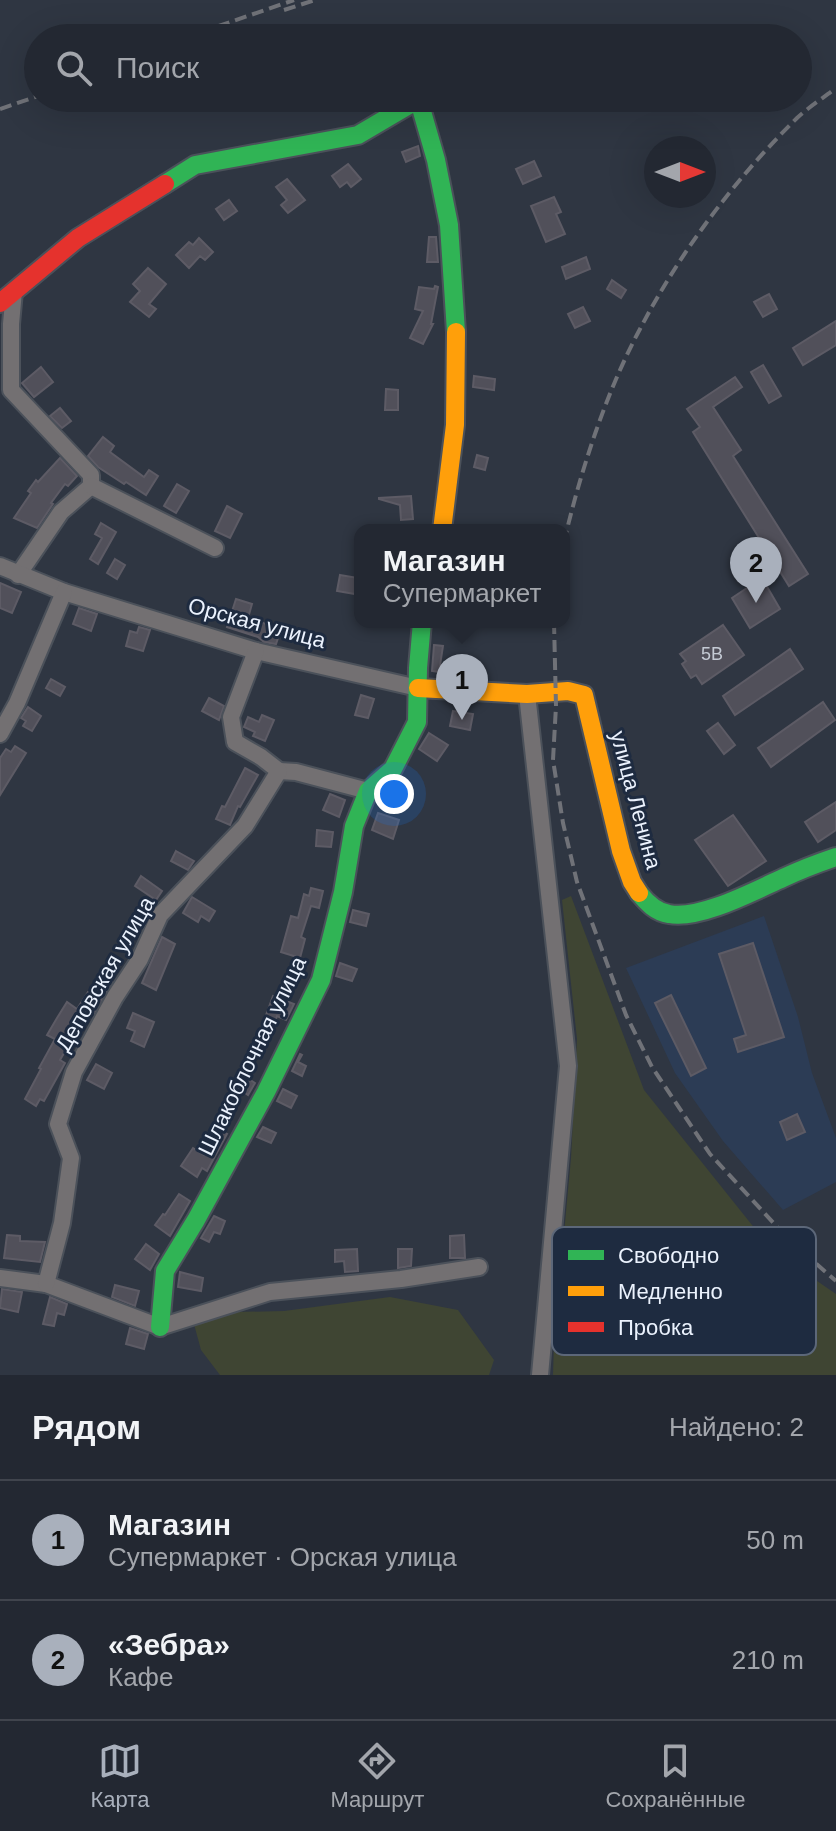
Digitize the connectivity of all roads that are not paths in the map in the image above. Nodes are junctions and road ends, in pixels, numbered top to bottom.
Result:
1 (397, 112) edge
2 (422, 112) edge
3 (7, 297) edge
4 (91, 486) junction
5 (443, 524) edge
6 (215, 548) dead end
7 (0, 566) edge
8 (18, 575) junction
9 (64, 592) junction
10 (421, 628) edge
11 (256, 651) junction
12 (418, 688) junction
13 (527, 694) junction
14 (584, 695) joint
15 (0, 734) edge
16 (279, 771) junction
17 (368, 791) junction
18 (836, 857) edge
19 (553, 1227) edge
20 (552, 1243) edge
21 (479, 1267) dead end
22 (0, 1278) edge
23 (46, 1284) junction
24 (160, 1327) junction
25 (540, 1375) edge

1 - 3 street
2 - 5 street
3 - 4 street
4 - 6 street
4 - 8 street
7 - 8 street, Орская улица
8 - 9 street, Орская улица
9 - 11 street, Орская улица
9 - 15 street
10 - 12 street, Шлакоблочная улица
11 - 12 street, Орская улица
11 - 16 street
12 - 13 street, Орская улица
12 - 17 street, Шлакоблочная улица
13 - 14 street, Орская улица
13 - 19 street
14 - 18 street, улица Ленина
16 - 17 street
16 - 23 street, Деповская улица
17 - 24 street, Шлакоблочная улица
20 - 25 street
21 - 24 street
22 - 23 street
23 - 24 street

